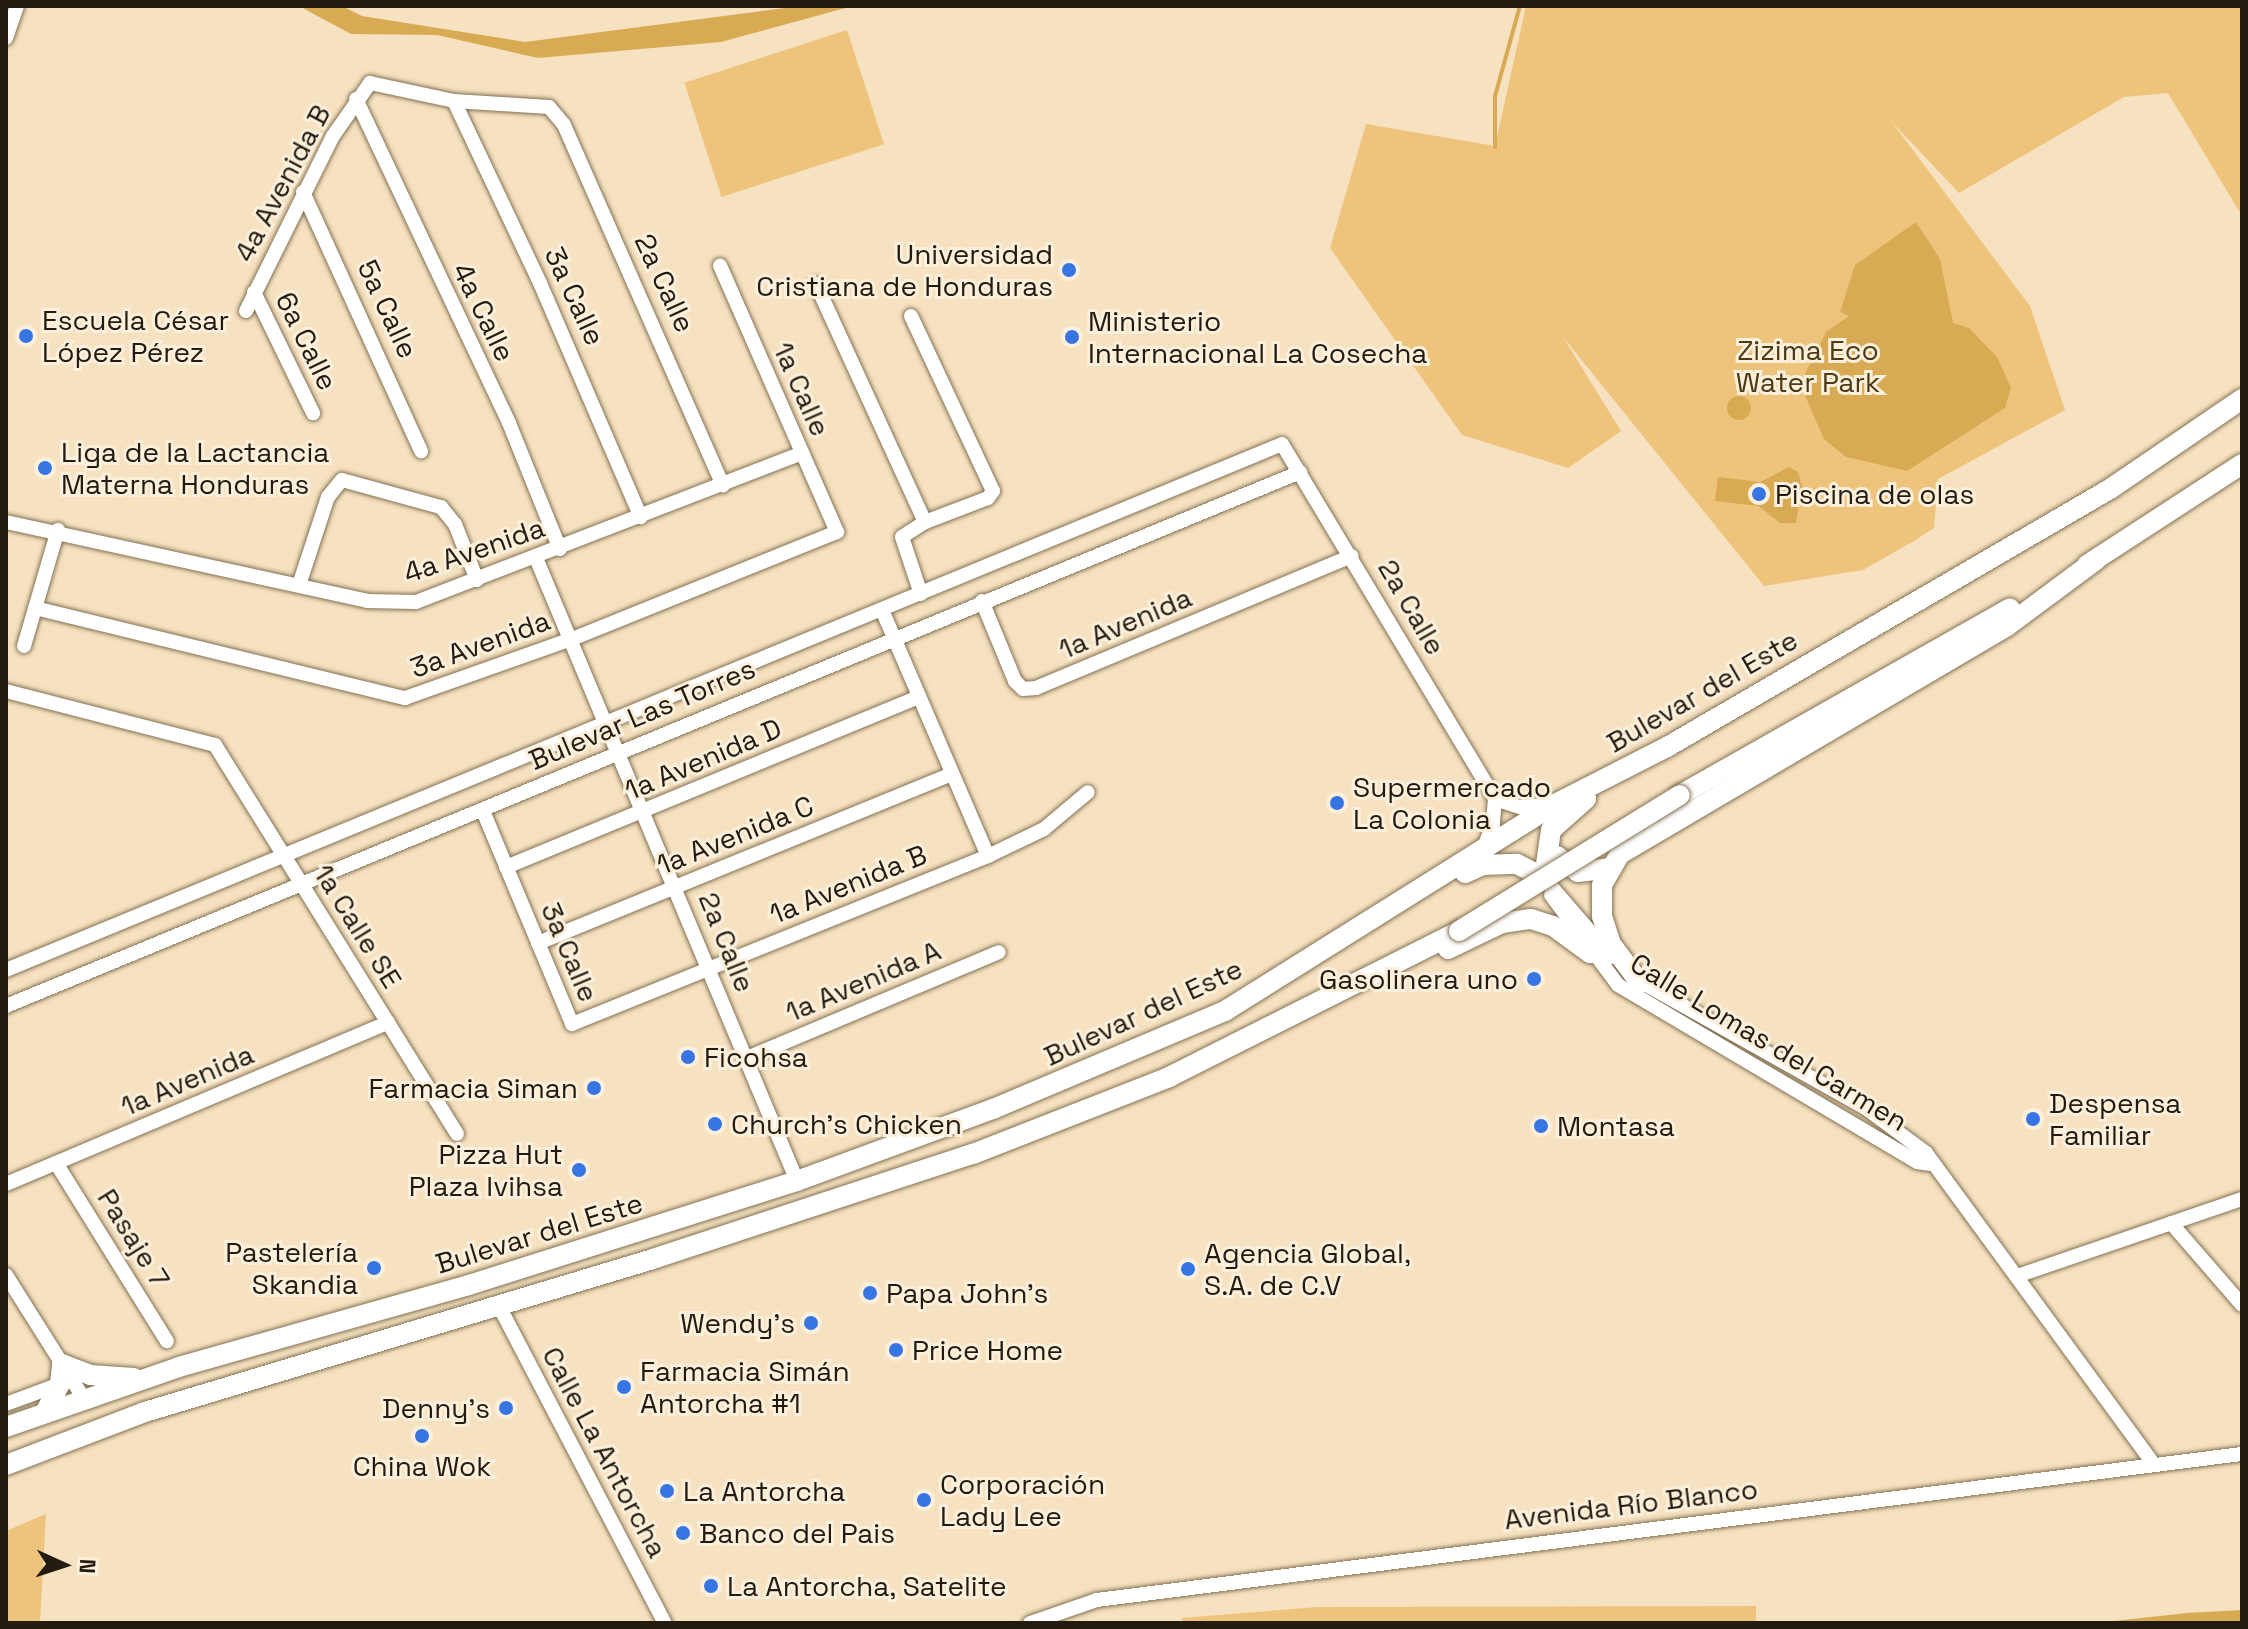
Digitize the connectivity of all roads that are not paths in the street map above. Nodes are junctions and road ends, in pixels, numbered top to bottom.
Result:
1 (17, 6) edge
2 (6, 38) edge
3 (356, 99) junction
4 (454, 101) junction
5 (303, 192) junction
6 (720, 266) dead end
7 (816, 284) dead end
8 (254, 292) junction
9 (246, 311) dead end
10 (911, 316) dead end
11 (2242, 399) edge
12 (313, 413) dead end
13 (1282, 444) joint
14 (421, 451) dead end
15 (802, 453) junction
16 (2242, 464) edge
17 (1300, 472) junction
18 (723, 485) junction
19 (641, 517) junction
20 (6, 522) edge
21 (925, 522) junction
22 (58, 530) junction
23 (837, 532) joint
24 (560, 549) junction
25 (1352, 556) junction
26 (536, 558) junction
27 (2096, 560) junction
28 (477, 580) junction
29 (299, 585) junction
30 (921, 594) junction
31 (982, 601) junction
32 (35, 608) junction
33 (882, 610) junction
34 (894, 637) junction
35 (572, 639) junction
36 (24, 646) dead end
37 (6, 691) edge
38 (919, 697) junction
39 (609, 723) junction
40 (1667, 747) junction
41 (620, 749) junction
42 (952, 774) junction
43 (1088, 792) dead end
44 (1495, 799) junction
45 (1555, 804) junction
46 (483, 811) junction
47 (646, 812) junction
48 (1551, 830) junction
49 (1482, 853) junction
50 (284, 856) junction
51 (988, 856) junction
52 (506, 867) junction
53 (1609, 868) junction
54 (1544, 878) junction
55 (301, 883) junction
56 (677, 886) junction
57 (538, 943) junction
58 (999, 952) dead end
59 (1590, 953) junction
60 (710, 968) junction
61 (6, 970) edge
62 (1640, 983) junction
63 (1259, 990) junction
64 (6, 1006) edge
65 (388, 1023) junction
66 (572, 1024) joint
67 (747, 1058) junction
68 (457, 1134) dead end
69 (973, 1154) junction
70 (56, 1163) junction
71 (1929, 1164) junction
72 (797, 1181) junction
73 (6, 1184) edge
74 (2242, 1199) edge
75 (2171, 1223) junction
76 (6, 1275) edge
77 (2017, 1276) junction
78 (2242, 1305) edge
79 (499, 1306) junction
80 (167, 1341) dead end
81 (61, 1374) junction
82 (146, 1378) junction
83 (84, 1399) junction
84 (6, 1404) edge
85 (46, 1411) junction
86 (6, 1427) edge
87 (2242, 1454) edge
88 (2153, 1463) junction
89 (6, 1465) edge
90 (665, 1623) edge
91 (1030, 1623) edge

1 - 2 street
3 - 4 street, 4a Avenida B
3 - 5 street, 4a Avenida B
3 - 24 street, 4a Calle
4 - 18 street, 2a Calle
4 - 19 street, 3a Calle
5 - 8 street, 4a Avenida B
5 - 14 street, 5a Calle
6 - 15 street, 1a Calle
7 - 21 street
8 - 9 street, 4a Avenida B
8 - 12 street, 6a Calle
10 - 21 street
11 - 40 highway, Bulevar del Este
13 - 17 street, 2a Calle
13 - 30 street, Bulevar Las Torres
15 - 18 street, 4a Avenida
15 - 23 street, 1a Calle
16 - 27 highway, Bulevar del Este
17 - 25 street, 2a Calle
17 - 31 street, Bulevar Las Torres
18 - 19 street, 4a Avenida
19 - 24 street, 4a Avenida
20 - 22 street, 4a Avenida
21 - 30 street
22 - 29 street, 4a Avenida
22 - 32 street
23 - 35 street, 3a Avenida
24 - 26 street, 4a Avenida
25 - 31 street, 1a Avenida
25 - 44 street, 2a Calle
26 - 28 street, 4a Avenida
26 - 35 street, 2a Calle
27 - 53 highway
27 - 69 highway, Bulevar del Este, bridge
28 - 29 street, 4a Avenida
28 - 29 street
30 - 33 street, Bulevar Las Torres
31 - 34 street, Bulevar Las Torres
32 - 35 street, 3a Avenida
32 - 36 street
33 - 34 street
33 - 39 street, Bulevar Las Torres
34 - 38 street
34 - 41 street, Bulevar Las Torres
35 - 39 street, 2a Calle
37 - 50 street, 1a Calle SE
38 - 42 street
38 - 47 street, 1a Avenida D
39 - 41 street, 2a Calle
39 - 50 street, Bulevar Las Torres
40 - 45 highway, Bulevar del Este
40 - 48 highway
41 - 46 street, Bulevar Las Torres
41 - 47 street, 2a Calle
42 - 51 street
42 - 56 street, 1a Avenida C
43 - 51 street, 1a Avenida B
44 - 45 street
44 - 49 street
45 - 49 highway, Bulevar del Este
46 - 52 street, 3a Calle
46 - 55 street, Bulevar Las Torres
47 - 52 street, 1a Avenida D
47 - 56 street, 2a Calle
48 - 53 highway
48 - 54 highway
49 - 63 highway, Bulevar del Este
50 - 55 street, 1a Calle SE
50 - 61 street, Bulevar Las Torres
51 - 60 street, 1a Avenida B
52 - 57 street, 3a Calle
53 - 62 highway
54 - 59 street, Calle Lomas del Carmen
54 - 62 street, Calle Lomas del Carmen
54 - 63 highway
55 - 64 street, Bulevar Las Torres
55 - 65 street, 1a Calle SE
56 - 57 street, 1a Avenida C
56 - 60 street, 2a Calle
57 - 66 street, 3a Calle
58 - 67 street, 1a Avenida A
59 - 69 highway
59 - 71 street, Calle Lomas del Carmen
60 - 66 street, 1a Avenida B
60 - 67 street, 2a Calle
62 - 71 street, Calle Lomas del Carmen
63 - 72 highway, Bulevar del Este
65 - 68 street, 1a Calle SE
65 - 70 street, 1a Avenida
67 - 72 street, 2a Calle
69 - 79 highway, Bulevar del Este
70 - 73 street, 1a Avenida
70 - 80 street, Pasaje 7
71 - 77 street, Calle Lomas del Carmen
72 - 82 highway, Bulevar del Este
74 - 75 street
75 - 77 street
75 - 78 street
76 - 81 street
77 - 88 street, Calle Lomas del Carmen
79 - 89 highway, Bulevar del Este
79 - 90 street, Calle La Antorcha
81 - 82 highway
81 - 83 street
81 - 84 street
81 - 85 highway
82 - 83 highway, Bulevar del Este
83 - 85 highway, Bulevar del Este
85 - 86 highway, Bulevar del Este
87 - 88 street, Avenida Río Blanco
88 - 91 street, Avenida Río Blanco

